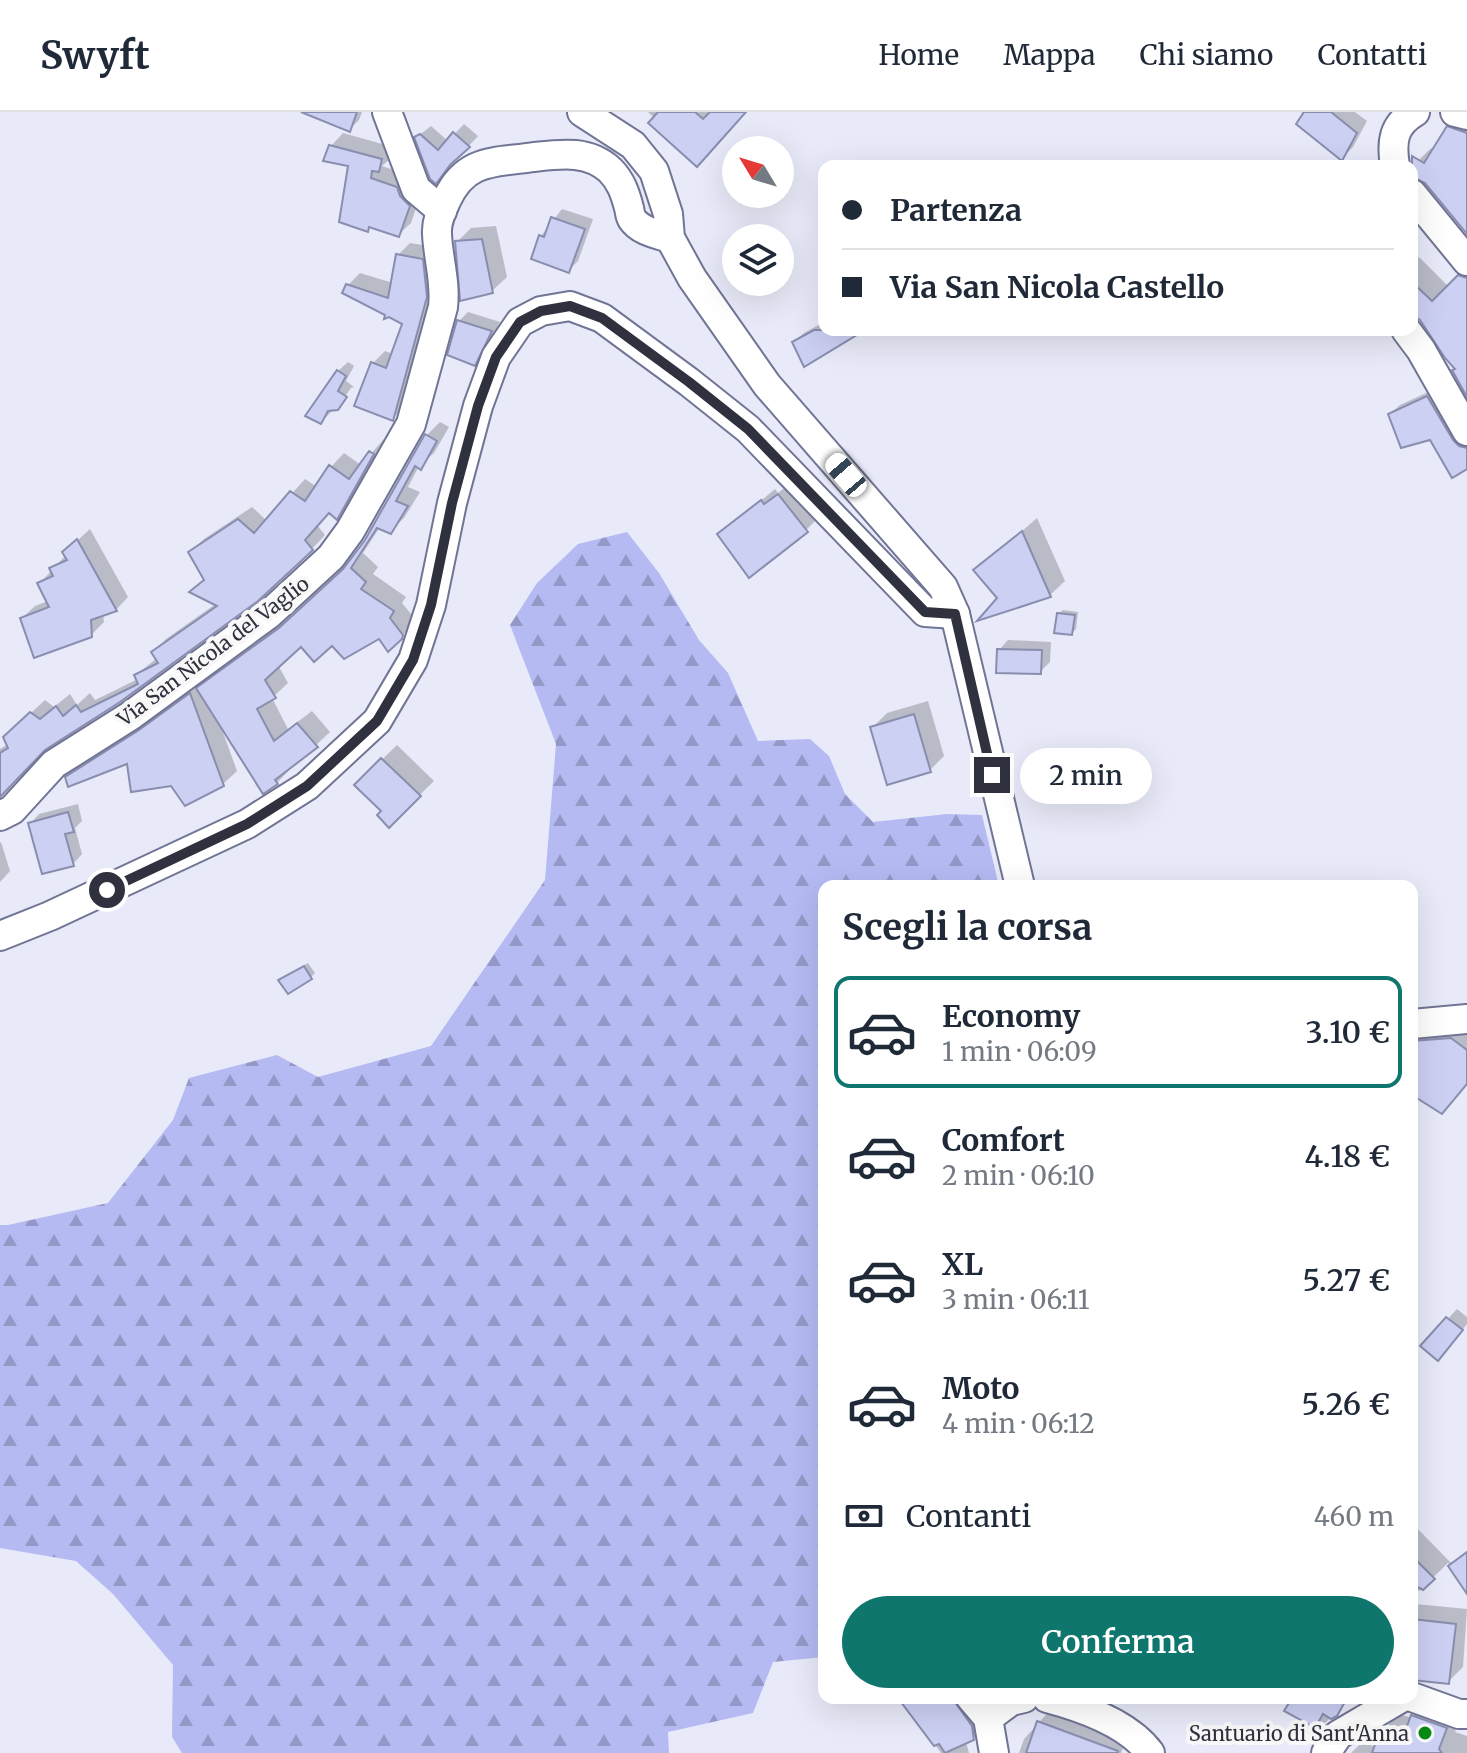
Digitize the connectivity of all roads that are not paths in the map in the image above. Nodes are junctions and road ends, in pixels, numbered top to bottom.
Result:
1 (387, 112) edge
2 (582, 112) edge
3 (1415, 112) edge
4 (1455, 112) edge
5 (1467, 115) edge
6 (1394, 160) edge
7 (1418, 201) edge
8 (442, 211) junction
9 (670, 238) junction
10 (1467, 261) edge
11 (1410, 336) edge
12 (1467, 431) edge
13 (955, 614) junction
14 (0, 816) edge
15 (1019, 880) edge
16 (0, 936) edge
17 (1467, 1019) edge
18 (1418, 1023) edge
19 (1418, 1699) edge
20 (1070, 1704) edge
21 (1391, 1704) edge
22 (979, 1708) edge
23 (1467, 1714) edge
24 (994, 1753) edge
25 (1150, 1753) edge
26 (1326, 1753) edge

1 - 8 street
2 - 9 street
3 - 6 street
4 - 5 street
7 - 10 street
8 - 9 street, Via San Nicola del Vaglio
8 - 14 street, Via San Nicola del Vaglio
9 - 13 street
11 - 12 street
13 - 15 street
13 - 16 street
17 - 18 street
19 - 23 street
20 - 25 street
21 - 26 street
22 - 24 street

